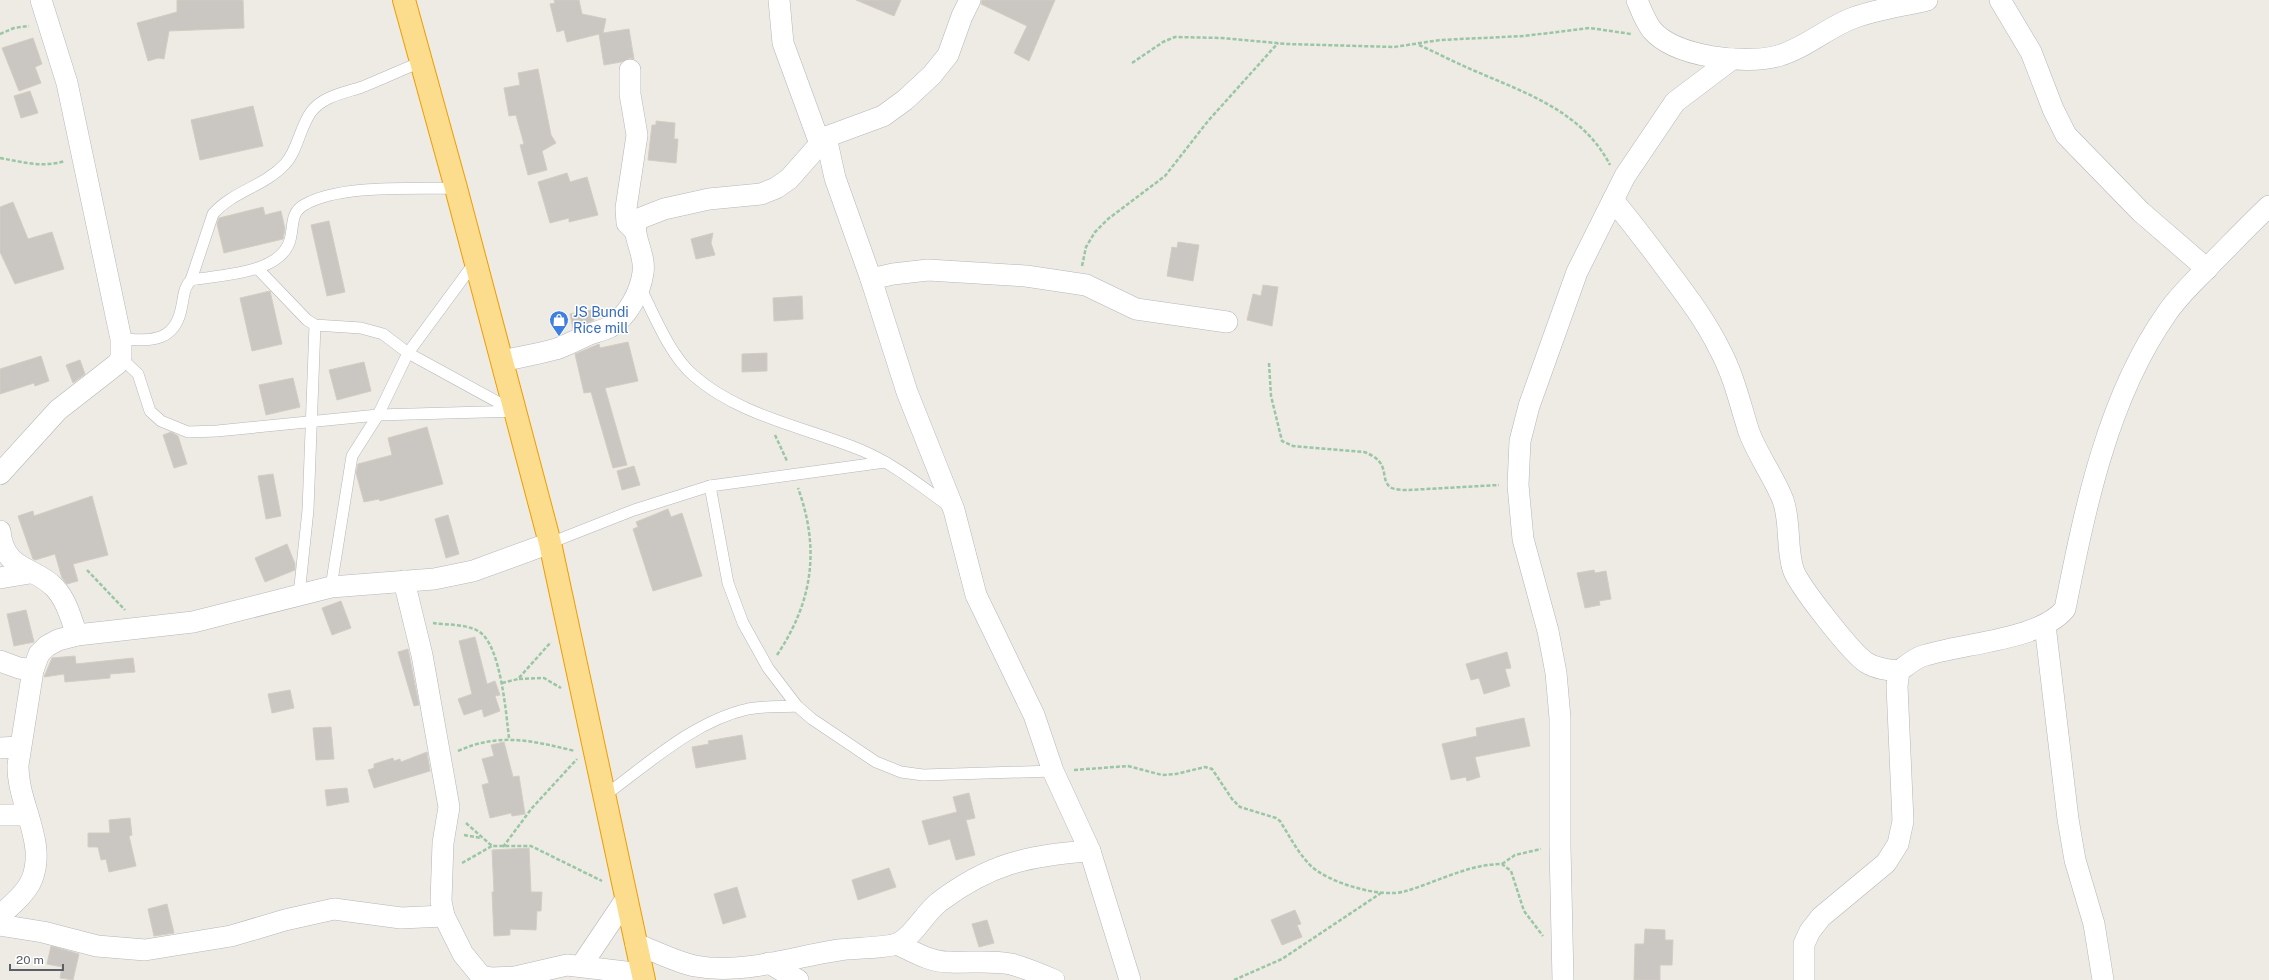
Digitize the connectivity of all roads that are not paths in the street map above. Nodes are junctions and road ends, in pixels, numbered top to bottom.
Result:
1 (404, 0) edge
2 (778, 0) edge
3 (970, 0) edge
4 (1637, 0) edge
5 (1927, 0) edge
6 (2000, 0) edge
7 (45, 9) edge
8 (1732, 59) junction
9 (421, 62) junction
10 (630, 70) dead end
11 (823, 140) junction
12 (456, 188) junction
13 (1616, 193) junction
14 (2269, 206) edge
15 (635, 231) junction
16 (476, 261) junction
17 (258, 269) junction
18 (2207, 269) junction
19 (871, 279) junction
20 (191, 280) junction
21 (640, 287) junction
22 (1227, 322) dead end
23 (315, 325) junction
24 (121, 349) junction
25 (408, 353) junction
26 (502, 361) junction
27 (515, 411) junction
28 (378, 415) junction
29 (311, 421) junction
30 (886, 462) junction
31 (0, 474) edge
32 (710, 486) junction
33 (954, 510) junction
34 (0, 531) edge
35 (550, 544) junction
36 (30, 572) junction
37 (0, 578) edge
38 (404, 581) junction
39 (331, 587) junction
40 (299, 595) junction
41 (2045, 625) junction
42 (77, 635) junction
43 (0, 661) edge
44 (33, 670) junction
45 (1900, 671) junction
46 (797, 706) junction
47 (20, 747) junction
48 (0, 748) edge
49 (1053, 771) junction
50 (604, 796) junction
51 (0, 815) edge
52 (27, 815) junction
53 (1090, 851) junction
54 (624, 894) junction
55 (0, 916) edge
56 (444, 916) junction
57 (0, 925) edge
58 (636, 944) junction
59 (897, 944) junction
60 (769, 963) junction
61 (581, 966) junction
62 (734, 974) edge
63 (643, 977) edge
64 (480, 978) edge
65 (798, 980) edge
66 (1054, 980) edge
67 (1130, 980) edge
68 (1563, 980) edge
69 (1804, 980) edge
70 (2103, 980) edge

1 - 9 highway
2 - 11 street
3 - 11 street
4 - 8 street
5 - 8 street
6 - 18 street
7 - 24 street
8 - 13 street
9 - 12 highway
9 - 20 lane
10 - 15 street
11 - 15 street
11 - 19 street
12 - 16 highway
12 - 17 lane
13 - 45 street
13 - 68 street
14 - 18 street
15 - 21 street
16 - 25 lane
16 - 26 highway
17 - 20 lane
17 - 23 lane
18 - 41 street
19 - 22 street
19 - 33 street
20 - 24 lane
21 - 26 street
21 - 30 lane
23 - 25 lane
23 - 29 lane
24 - 29 lane
24 - 31 street
25 - 27 lane
25 - 28 lane
26 - 27 highway
27 - 28 lane
27 - 35 highway
28 - 29 lane
28 - 39 lane
29 - 40 lane
30 - 32 lane
30 - 33 lane
32 - 35 lane
32 - 46 lane
33 - 49 street
34 - 36 street
35 - 38 street
35 - 50 highway
36 - 37 street
36 - 42 street
38 - 39 street
38 - 56 street
39 - 40 street
40 - 42 street
41 - 45 street
41 - 70 street
42 - 44 street
43 - 44 street
44 - 47 street
45 - 69 street
46 - 49 lane
46 - 50 lane
47 - 48 street
47 - 52 street
49 - 53 street
50 - 54 highway
51 - 52 street
52 - 55 street
53 - 59 street
53 - 67 street
54 - 58 highway
54 - 61 street
56 - 57 street
56 - 64 street
58 - 62 street
58 - 63 highway
59 - 60 street
59 - 66 street
60 - 62 street
60 - 65 street
61 - 63 street
61 - 64 street

